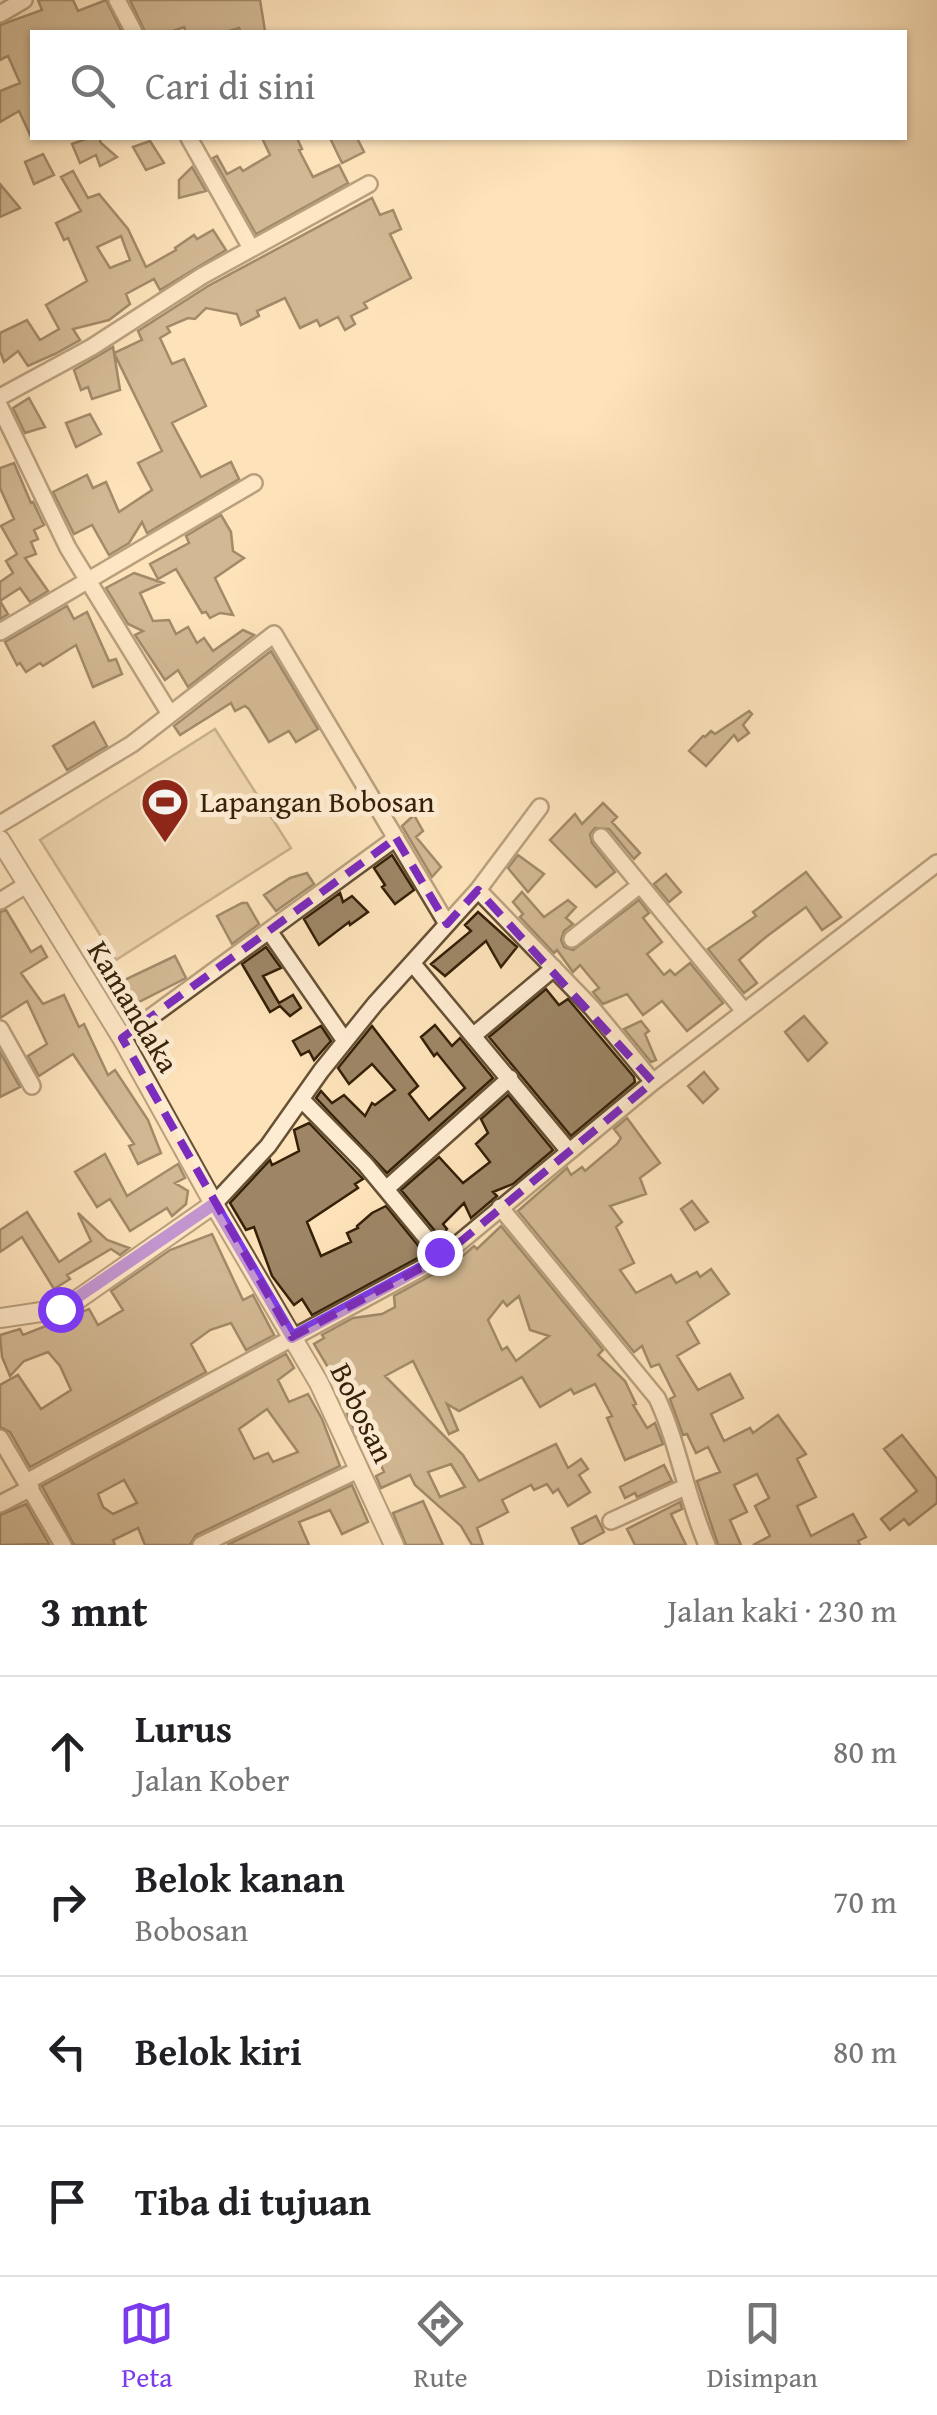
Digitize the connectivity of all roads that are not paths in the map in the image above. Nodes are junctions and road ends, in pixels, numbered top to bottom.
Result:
1 (24, 0) edge
2 (117, 0) edge
3 (0, 14) edge
4 (133, 30) edge
5 (191, 140) edge
6 (369, 184) dead end
7 (251, 248) junction
8 (1, 396) edge
9 (254, 483) dead end
10 (86, 581) junction
11 (0, 632) edge
12 (170, 714) junction
13 (540, 807) dead end
14 (0, 824) edge
15 (396, 838) junction
16 (601, 838) dead end
17 (0, 840) edge
18 (937, 863) edge
19 (26, 885) junction
20 (640, 885) junction
21 (478, 890) junction
22 (0, 901) edge
23 (447, 924) junction
24 (270, 931) junction
25 (572, 939) dead end
26 (414, 964) junction
27 (554, 968) junction
28 (744, 1011) junction
29 (0, 1029) edge
30 (474, 1035) junction
31 (122, 1038) junction
32 (345, 1042) junction
33 (510, 1078) junction
34 (653, 1082) junction
35 (32, 1086) dead end
36 (302, 1100) junction
37 (568, 1150) junction
38 (386, 1190) junction
39 (214, 1204) junction
40 (500, 1207) junction
41 (442, 1257) junction
42 (0, 1318) edge
43 (292, 1337) junction
44 (0, 1438) edge
45 (360, 1469) junction
46 (30, 1485) junction
47 (684, 1486) junction
48 (0, 1504) edge
49 (611, 1521) dead end
50 (63, 1545) edge
51 (201, 1545) edge
52 (394, 1545) edge
53 (707, 1545) edge

1 - 3 street
2 - 4 street
5 - 7 street
6 - 7 street
7 - 8 street
8 - 10 street
9 - 10 street
10 - 11 street
10 - 12 street
12 - 14 street
12 - 15 street
13 - 21 street
15 - 23 street
15 - 24 street
16 - 20 street
17 - 19 street, Kamandaka
18 - 28 street
19 - 22 street
19 - 31 street, Kamandaka
20 - 25 street
20 - 28 street
21 - 23 street
21 - 27 street
23 - 26 street
24 - 31 street
24 - 32 street
26 - 30 street
26 - 32 street
27 - 30 street
27 - 34 street
28 - 34 street
29 - 35 street
30 - 33 street
31 - 39 street, Kamandaka
32 - 36 street
33 - 37 street
33 - 38 street
34 - 37 street
36 - 38 street
36 - 39 street
37 - 40 street
38 - 41 street
39 - 42 street
39 - 43 street, Bobosan
40 - 41 street
40 - 47 street
41 - 43 street
43 - 45 street, Bobosan
43 - 46 street
44 - 46 street
45 - 51 street
45 - 52 street, Bobosan
46 - 48 street
46 - 50 street
47 - 49 street
47 - 53 street

